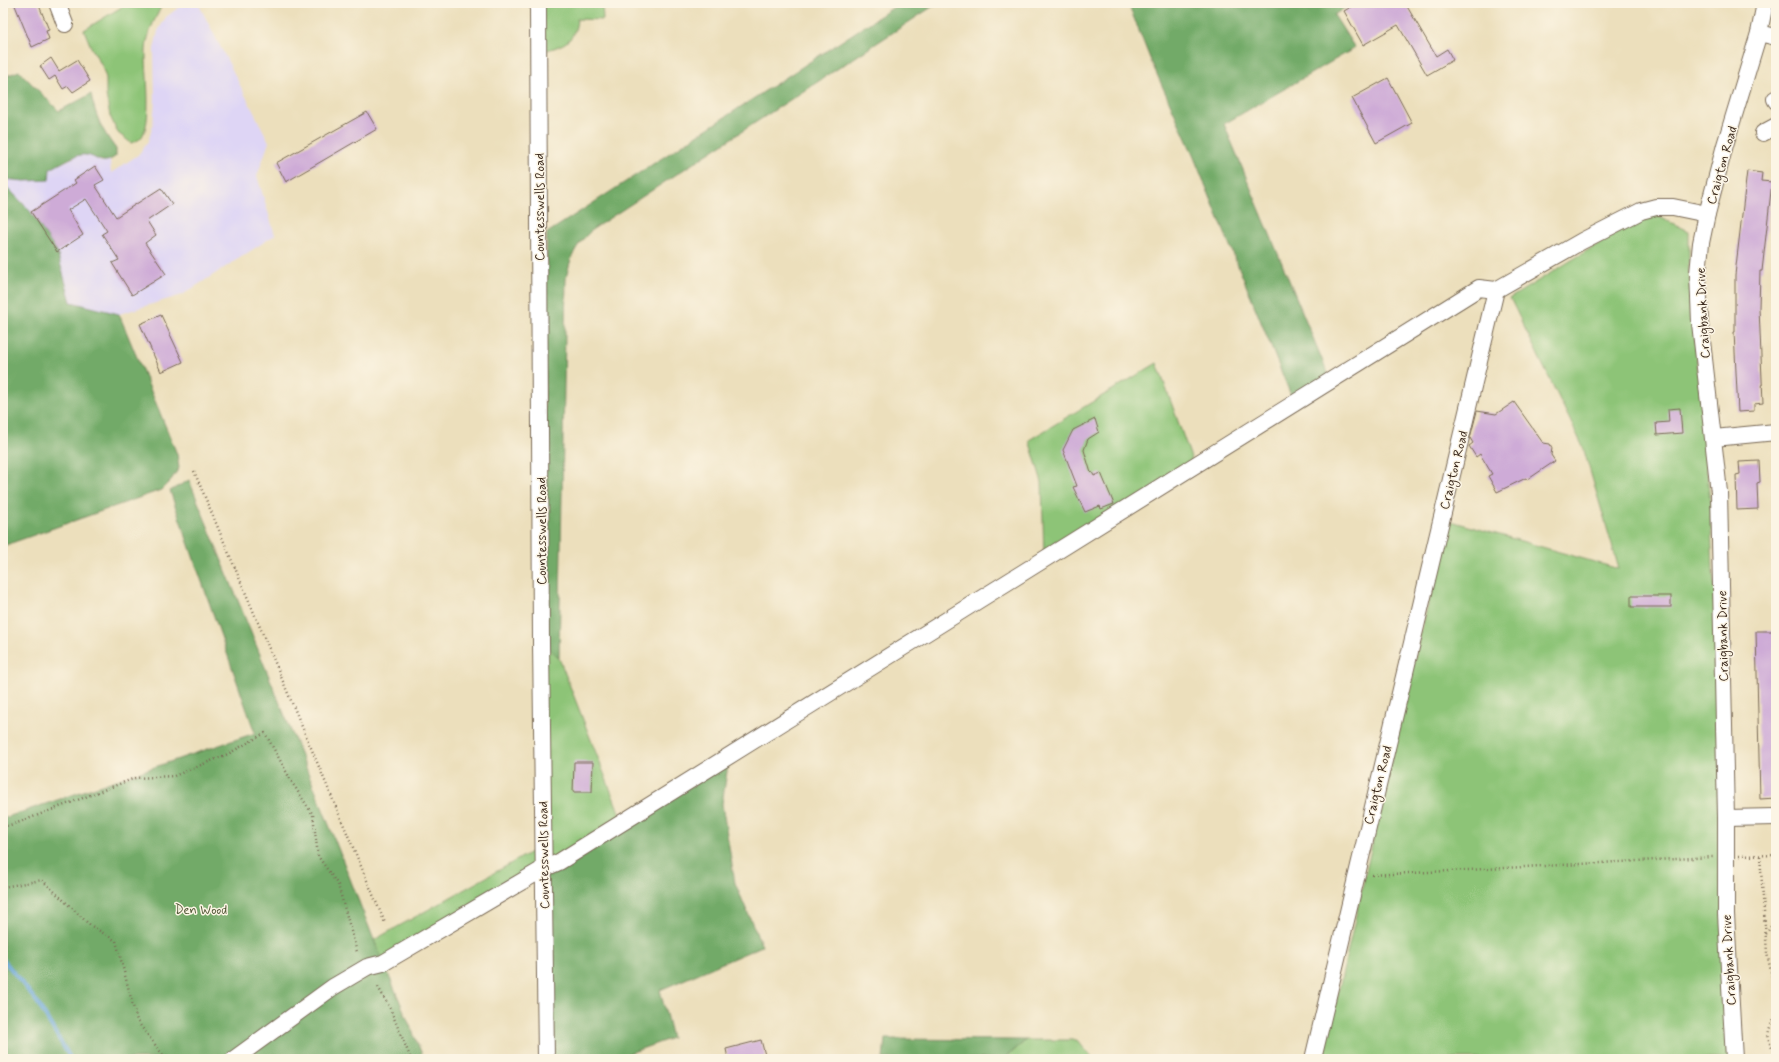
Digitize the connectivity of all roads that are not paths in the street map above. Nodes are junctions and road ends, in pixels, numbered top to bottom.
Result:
1 (57, 3) edge
2 (538, 3) edge
3 (1765, 3) edge
4 (65, 24) dead end
5 (1759, 33) junction
6 (1776, 37) edge
7 (1707, 214) junction
8 (1496, 290) junction
9 (1776, 432) edge
10 (1714, 438) junction
11 (1776, 817) edge
12 (1726, 818) junction
13 (543, 869) junction
14 (234, 1059) edge
15 (546, 1059) edge
16 (1313, 1059) edge
17 (1734, 1059) edge

1 - 4 street
2 - 13 street, Countesswells Road
3 - 5 street, Craigton Road
5 - 6 street
5 - 7 street, Craigton Road
7 - 8 street, Craigton Road
7 - 10 street, Craigbank Drive
8 - 13 street
8 - 16 street, Craigton Road
9 - 10 street
10 - 12 street, Craigbank Drive
11 - 12 street
12 - 17 street, Craigbank Drive
13 - 14 street
13 - 15 street, Countesswells Road

